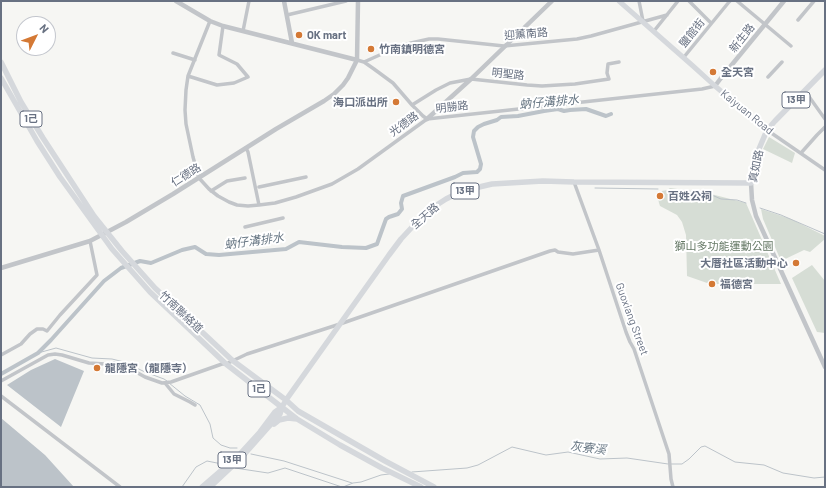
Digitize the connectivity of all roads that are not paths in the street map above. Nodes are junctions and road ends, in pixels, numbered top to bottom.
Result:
1 (176, 1) edge
2 (249, 1) edge
3 (284, 1) edge
4 (346, 1) edge
5 (358, 1) edge
6 (552, 1) edge
7 (619, 1) edge
8 (639, 1) edge
9 (678, 1) edge
10 (689, 1) edge
11 (730, 1) edge
12 (784, 1) edge
13 (814, 1) edge
14 (738, 2) edge
15 (287, 15) junction
16 (667, 15) junction
17 (798, 20) dead end
18 (210, 22) junction
19 (643, 22) junction
20 (711, 23) junction
21 (765, 24) junction
22 (223, 26) junction
23 (243, 31) junction
24 (654, 31) junction
25 (292, 43) junction
26 (504, 46) junction
27 (791, 46) dead end
28 (173, 53) dead end
29 (684, 57) junction
30 (195, 60) junction
31 (357, 60) junction
32 (1, 62) edge
33 (364, 62) junction
34 (619, 62) dead end
35 (782, 62) dead end
36 (825, 70) edge
37 (188, 76) junction
38 (768, 77) dead end
39 (1, 78) edge
40 (471, 79) junction
41 (714, 86) junction
42 (804, 91) junction
43 (412, 105) junction
44 (427, 119) junction
45 (825, 119) edge
46 (825, 127) edge
47 (768, 130) junction
48 (246, 148) junction
49 (801, 153) junction
50 (825, 170) edge
51 (306, 177) dead end
52 (199, 178) junction
53 (244, 178) dead end
54 (574, 182) junction
55 (751, 183) junction
56 (259, 187) dead end
57 (211, 191) junction
58 (259, 205) junction
59 (282, 218) dead end
60 (245, 227) dead end
61 (90, 241) junction
62 (599, 250) junction
63 (1, 268) edge
64 (153, 290) junction
65 (340, 324) junction
66 (65, 349) dead end
67 (62, 354) junction
68 (1, 355) edge
69 (232, 360) junction
70 (226, 364) junction
71 (825, 367) edge
72 (1, 381) edge
73 (167, 382) junction
74 (1, 396) edge
75 (286, 400) junction
76 (195, 405) dead end
77 (282, 407) junction
78 (297, 419) junction
79 (262, 433) junction
80 (422, 485) edge
81 (120, 487) edge
82 (202, 487) edge
83 (210, 487) edge
84 (434, 487) edge
85 (673, 487) edge

1 - 18 street, 明勝路
2 - 23 street
3 - 15 street
4 - 15 street
5 - 31 street
6 - 26 street, 光德路
7 - 19 main road, Kaiyuan Road
8 - 19 street
9 - 16 street
10 - 20 street
11 - 20 street, 鹽館街
12 - 21 street, 新生路
13 - 17 street
14 - 21 street
15 - 25 street
16 - 19 street, 迎薰南路
16 - 24 street
18 - 22 street, 明勝路
18 - 30 street
19 - 24 main road, Kaiyuan Road
19 - 26 street, 迎薰南路
20 - 29 street, 鹽館街
21 - 27 street
21 - 41 street, 新生路
22 - 23 street, 明勝路
22 - 37 street
23 - 25 street, 明勝路
24 - 29 main road, Kaiyuan Road
25 - 31 street, 明勝路
26 - 33 street, 迎薰南路
26 - 40 street, 光德路
28 - 30 street
29 - 41 main road, Kaiyuan Road
30 - 37 street
31 - 33 street, 明勝路
31 - 48 street, 仁德路
32 - 64 main road, 竹南聯絡道 / 1己
33 - 43 street, 明勝路
34 - 40 street, 明聖路
35 - 38 street
36 - 42 main road, 真如路 / 13甲
37 - 52 street
39 - 64 main road, 竹南聯絡道 / 1己
40 - 43 street, 明聖路
40 - 44 street, 光德路
41 - 44 street, 明勝路
41 - 47 main road, Kaiyuan Road
42 - 45 street
42 - 47 main road, 真如路 / 13甲
43 - 44 street, 明勝路
44 - 58 street, 光德路
46 - 49 street
47 - 49 street, Kaiyuan Road
47 - 55 main road, 真如路 / 13甲
48 - 52 street, 仁德路
48 - 58 street
49 - 50 street, Kaiyuan Road
51 - 56 street
52 - 57 street, 光德路
52 - 61 street, 仁德路
53 - 57 street
54 - 55 main road, 全天路 / 13甲
54 - 62 street, Guoxiang Street
54 - 65 main road, 全天路 / 13甲
55 - 71 street, 真如路
57 - 58 street, 光德路
59 - 60 street
61 - 63 street, 仁德路
61 - 68 street
62 - 65 street
62 - 85 street, Guoxiang Street
64 - 69 main road, 竹南聯絡道 / 1己
64 - 70 main road, 竹南聯絡道 / 1己
65 - 69 street
65 - 75 main road, 全天路 / 13甲
66 - 67 street
67 - 72 street
67 - 73 street
69 - 70 street
69 - 75 main road, 竹南聯絡道 / 1己
70 - 73 street
70 - 77 main road, 竹南聯絡道 / 1己
73 - 76 street
74 - 81 street
75 - 77 main road, 全天路 / 13甲
75 - 80 main road, 竹南聯絡道 / 1己
77 - 78 main road, 竹南聯絡道 / 1己
77 - 79 main road, 13甲
78 - 79 main road
78 - 80 main road, 竹南聯絡道 / 1己
79 - 82 main road, 13甲
79 - 83 main road, 13甲
80 - 84 main road, 竹南聯絡道 / 1己

